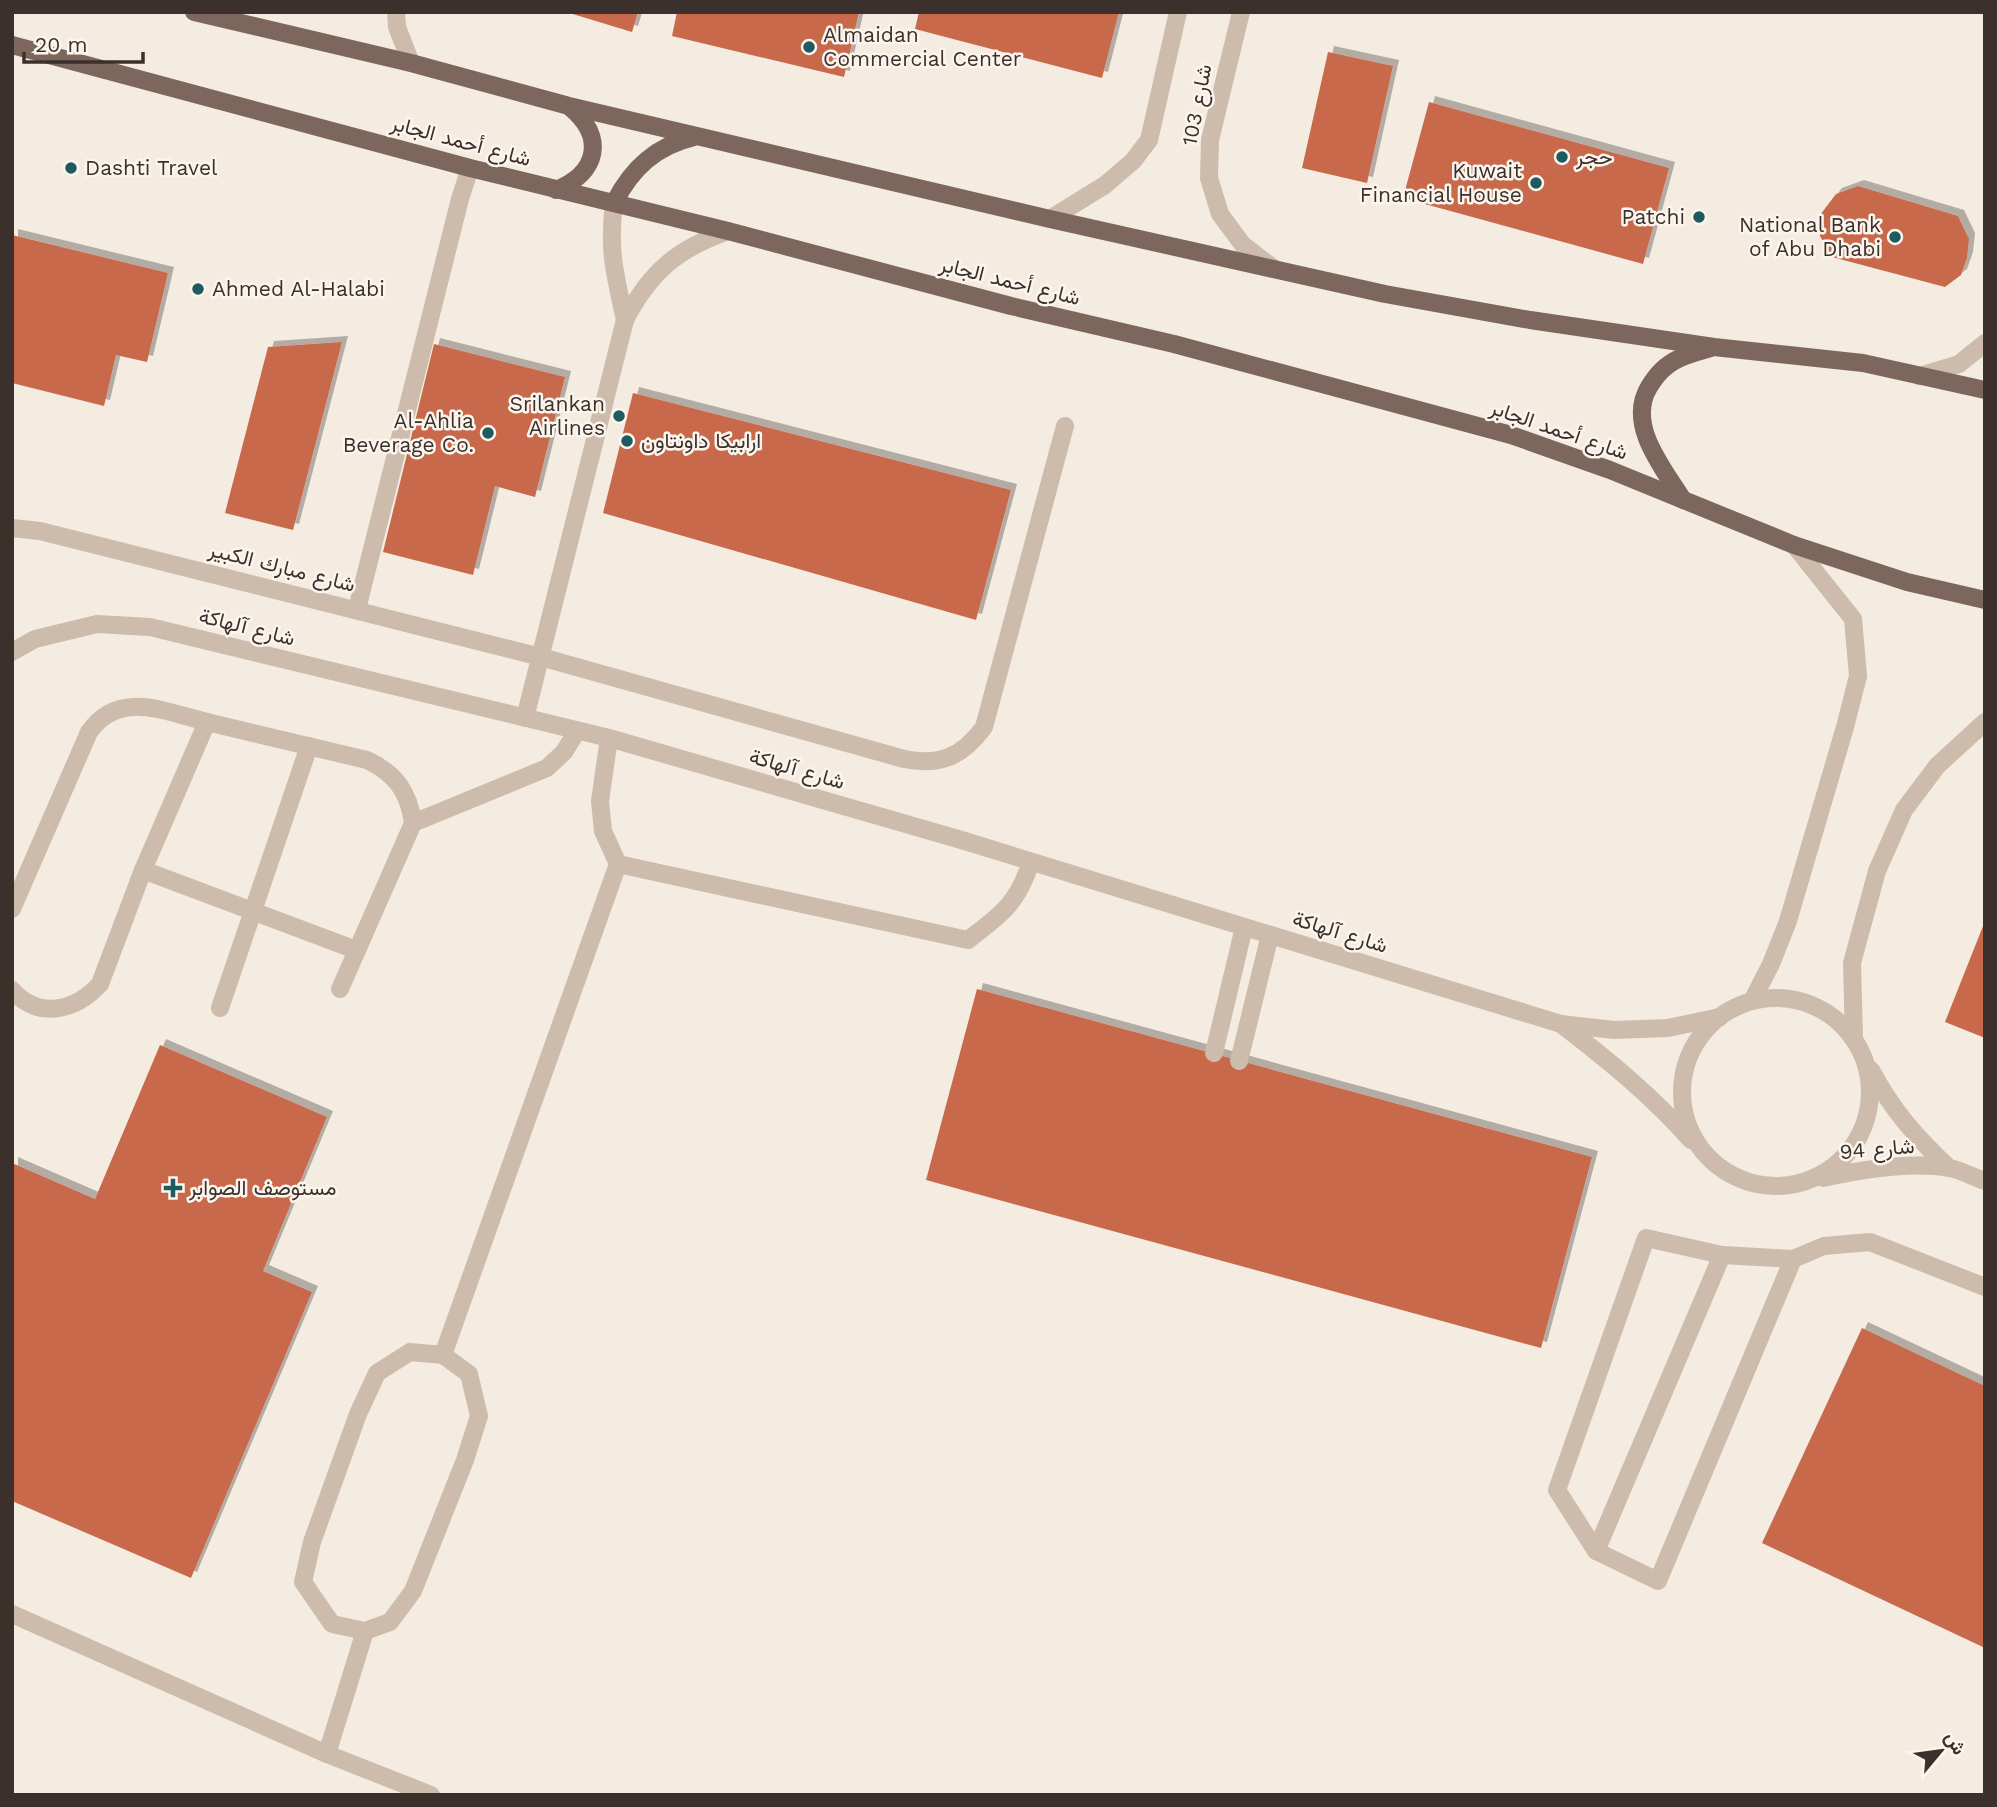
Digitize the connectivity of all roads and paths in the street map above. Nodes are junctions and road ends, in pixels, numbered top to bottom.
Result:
1 (194, 12) edge
2 (396, 12) edge
3 (1178, 12) edge
4 (1241, 12) edge
5 (12, 45) edge
6 (411, 63) junction
7 (569, 106) junction
8 (698, 136) junction
9 (470, 168) junction
10 (556, 190) junction
11 (614, 204) junction
12 (1050, 219) junction
13 (728, 231) junction
14 (1273, 268) junction
15 (625, 320) junction
16 (1985, 343) edge
17 (1714, 347) junction
18 (1919, 376) junction
19 (1985, 390) edge
20 (1065, 426) dead end
21 (1683, 500) junction
22 (12, 528) edge
23 (1794, 545) junction
24 (1985, 600) edge
25 (357, 609) junction
26 (12, 652) edge
27 (541, 657) junction
28 (525, 718) junction
29 (207, 722) junction
30 (1985, 722) edge
31 (577, 731) junction
32 (608, 738) junction
33 (309, 746) junction
34 (412, 823) junction
35 (1031, 862) junction
36 (618, 864) junction
37 (143, 870) junction
38 (12, 909) edge
39 (252, 911) junction
40 (1244, 927) junction
41 (1270, 935) junction
42 (356, 950) junction
43 (340, 989) dead end
44 (12, 990) edge
45 (1752, 1001) junction
46 (220, 1008) dead end
47 (1720, 1017) junction
48 (1561, 1024) junction
49 (1854, 1039) junction
50 (1214, 1053) dead end
51 (1239, 1060) dead end
52 (1865, 1061) junction
53 (1704, 1155) junction
54 (1949, 1168) junction
55 (1810, 1181) junction
56 (1985, 1181) edge
57 (1722, 1255) junction
58 (1793, 1259) junction
59 (1985, 1287) edge
60 (443, 1355) junction
61 (1595, 1550) junction
62 (12, 1614) edge
63 (365, 1631) junction
64 (327, 1754) junction
65 (431, 1795) edge

1 - 6 main road
2 - 6 street
3 - 12 street, شارع 103
4 - 14 street, شارع 103
5 - 9 main road, شارع أحمد الجابر
6 - 7 main road
7 - 8 main road
7 - 10 main road
8 - 11 main road
8 - 12 main road
9 - 10 main road, شارع أحمد الجابر
9 - 25 street
10 - 11 main road, شارع أحمد الجابر
11 - 13 main road, شارع أحمد الجابر
11 - 15 street
12 - 14 main road
13 - 15 street
13 - 21 main road, شارع أحمد الجابر
14 - 17 main road
15 - 27 street
16 - 18 street
17 - 18 main road
17 - 21 main road
18 - 19 main road
20 - 27 street, شارع مبارك الكبير
21 - 23 main road, شارع أحمد الجابر
22 - 25 street, شارع مبارك الكبير
23 - 24 main road, شارع أحمد الجابر
23 - 45 street
25 - 27 street, شارع مبارك الكبير
26 - 28 street, شارع آلهاكة
27 - 28 street
28 - 31 street, شارع آلهاكة
29 - 33 street
29 - 37 street
29 - 38 street
30 - 49 street
31 - 32 street, شارع آلهاكة
31 - 34 street
32 - 35 street, شارع آلهاكة
32 - 36 street
33 - 34 street
33 - 39 street
34 - 42 street
35 - 36 street
35 - 40 street, شارع آلهاكة
36 - 60 street
37 - 39 street
37 - 44 street
39 - 42 street
39 - 46 street
40 - 41 street, شارع آلهاكة
40 - 50 street
41 - 48 street, شارع آلهاكة
41 - 51 street
42 - 43 street
45 - 47 street
45 - 49 street
47 - 48 street, شارع آلهاكة
47 - 53 street
48 - 53 street, شارع آلهاكة
49 - 52 street
52 - 54 street, شارع 94
52 - 55 street
53 - 55 street
54 - 55 street, شارع 94
54 - 56 street, شارع 94
57 - 58 street
57 - 61 street
57 - 61 street
58 - 59 street
58 - 61 street
60 - 63 street
60 - 63 street
62 - 64 street
63 - 64 street
64 - 65 street

